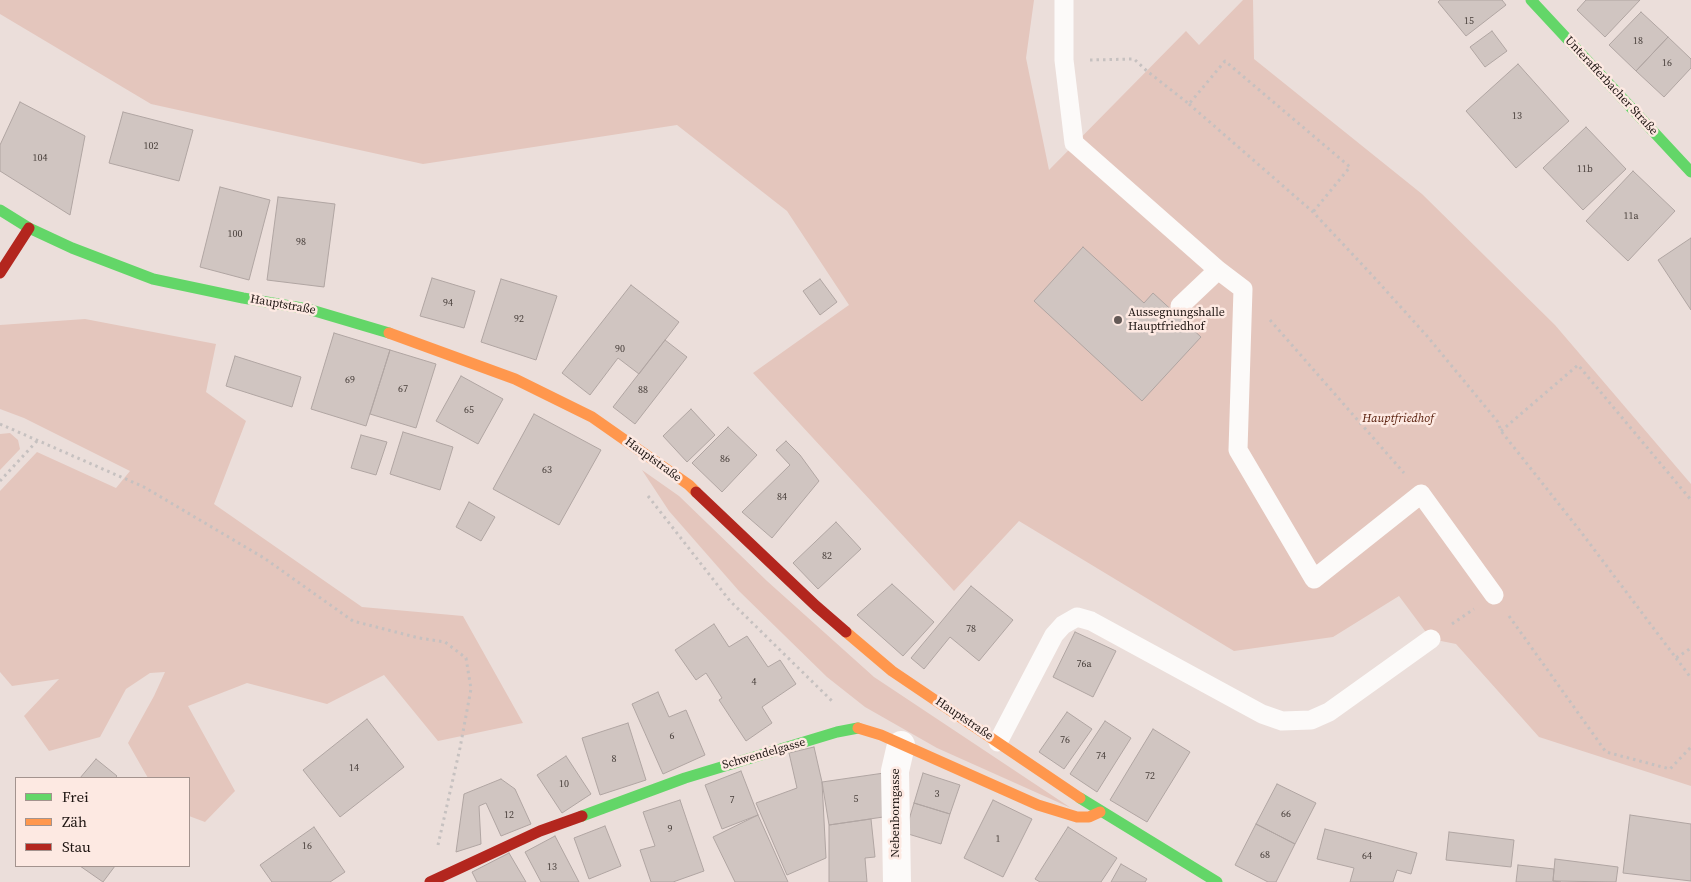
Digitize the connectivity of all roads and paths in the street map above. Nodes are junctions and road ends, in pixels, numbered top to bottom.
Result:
1 (1064, 0) edge
2 (1531, 0) edge
3 (1064, 60) junction
4 (1189, 104) junction
5 (1691, 172) edge
6 (0, 210) edge
7 (1313, 212) junction
8 (29, 228) junction
9 (1218, 270) junction
10 (0, 272) edge
11 (1243, 289) junction
12 (1180, 306) dead end
13 (0, 424) edge
14 (1501, 431) junction
15 (37, 441) junction
16 (0, 481) edge
17 (1421, 494) junction
18 (647, 495) dead end
19 (1691, 500) edge
20 (1494, 595) junction
21 (1431, 639) joint
22 (1691, 648) edge
23 (1676, 658) junction
24 (1691, 678) edge
25 (859, 728) junction
26 (998, 742) junction
27 (901, 745) junction
28 (1691, 747) edge
29 (1100, 812) junction
30 (436, 853) dead end
31 (430, 882) edge
32 (896, 882) edge
33 (1216, 882) edge

1 - 3 lane
2 - 5 street, Unterafferbacher Straße
3 - 4 path
3 - 9 lane
4 - 7 path
4 - 7 path
6 - 8 street, Hauptstraße
7 - 14 path
8 - 10 street
8 - 26 street, Hauptstraße
9 - 11 lane
9 - 12 lane
11 - 17 path
11 - 17 lane
13 - 15 path
14 - 19 path
14 - 23 path
15 - 16 path
15 - 30 path
17 - 20 lane
18 - 25 path
20 - 21 path
20 - 28 path
21 - 26 lane
22 - 23 path
23 - 24 path
25 - 27 street, Schwendelgasse
25 - 31 street, Schwendelgasse
26 - 29 street, Hauptstraße
27 - 29 street, Schwendelgasse
27 - 32 street, Nebenborngasse
29 - 33 street, Hauptstraße

